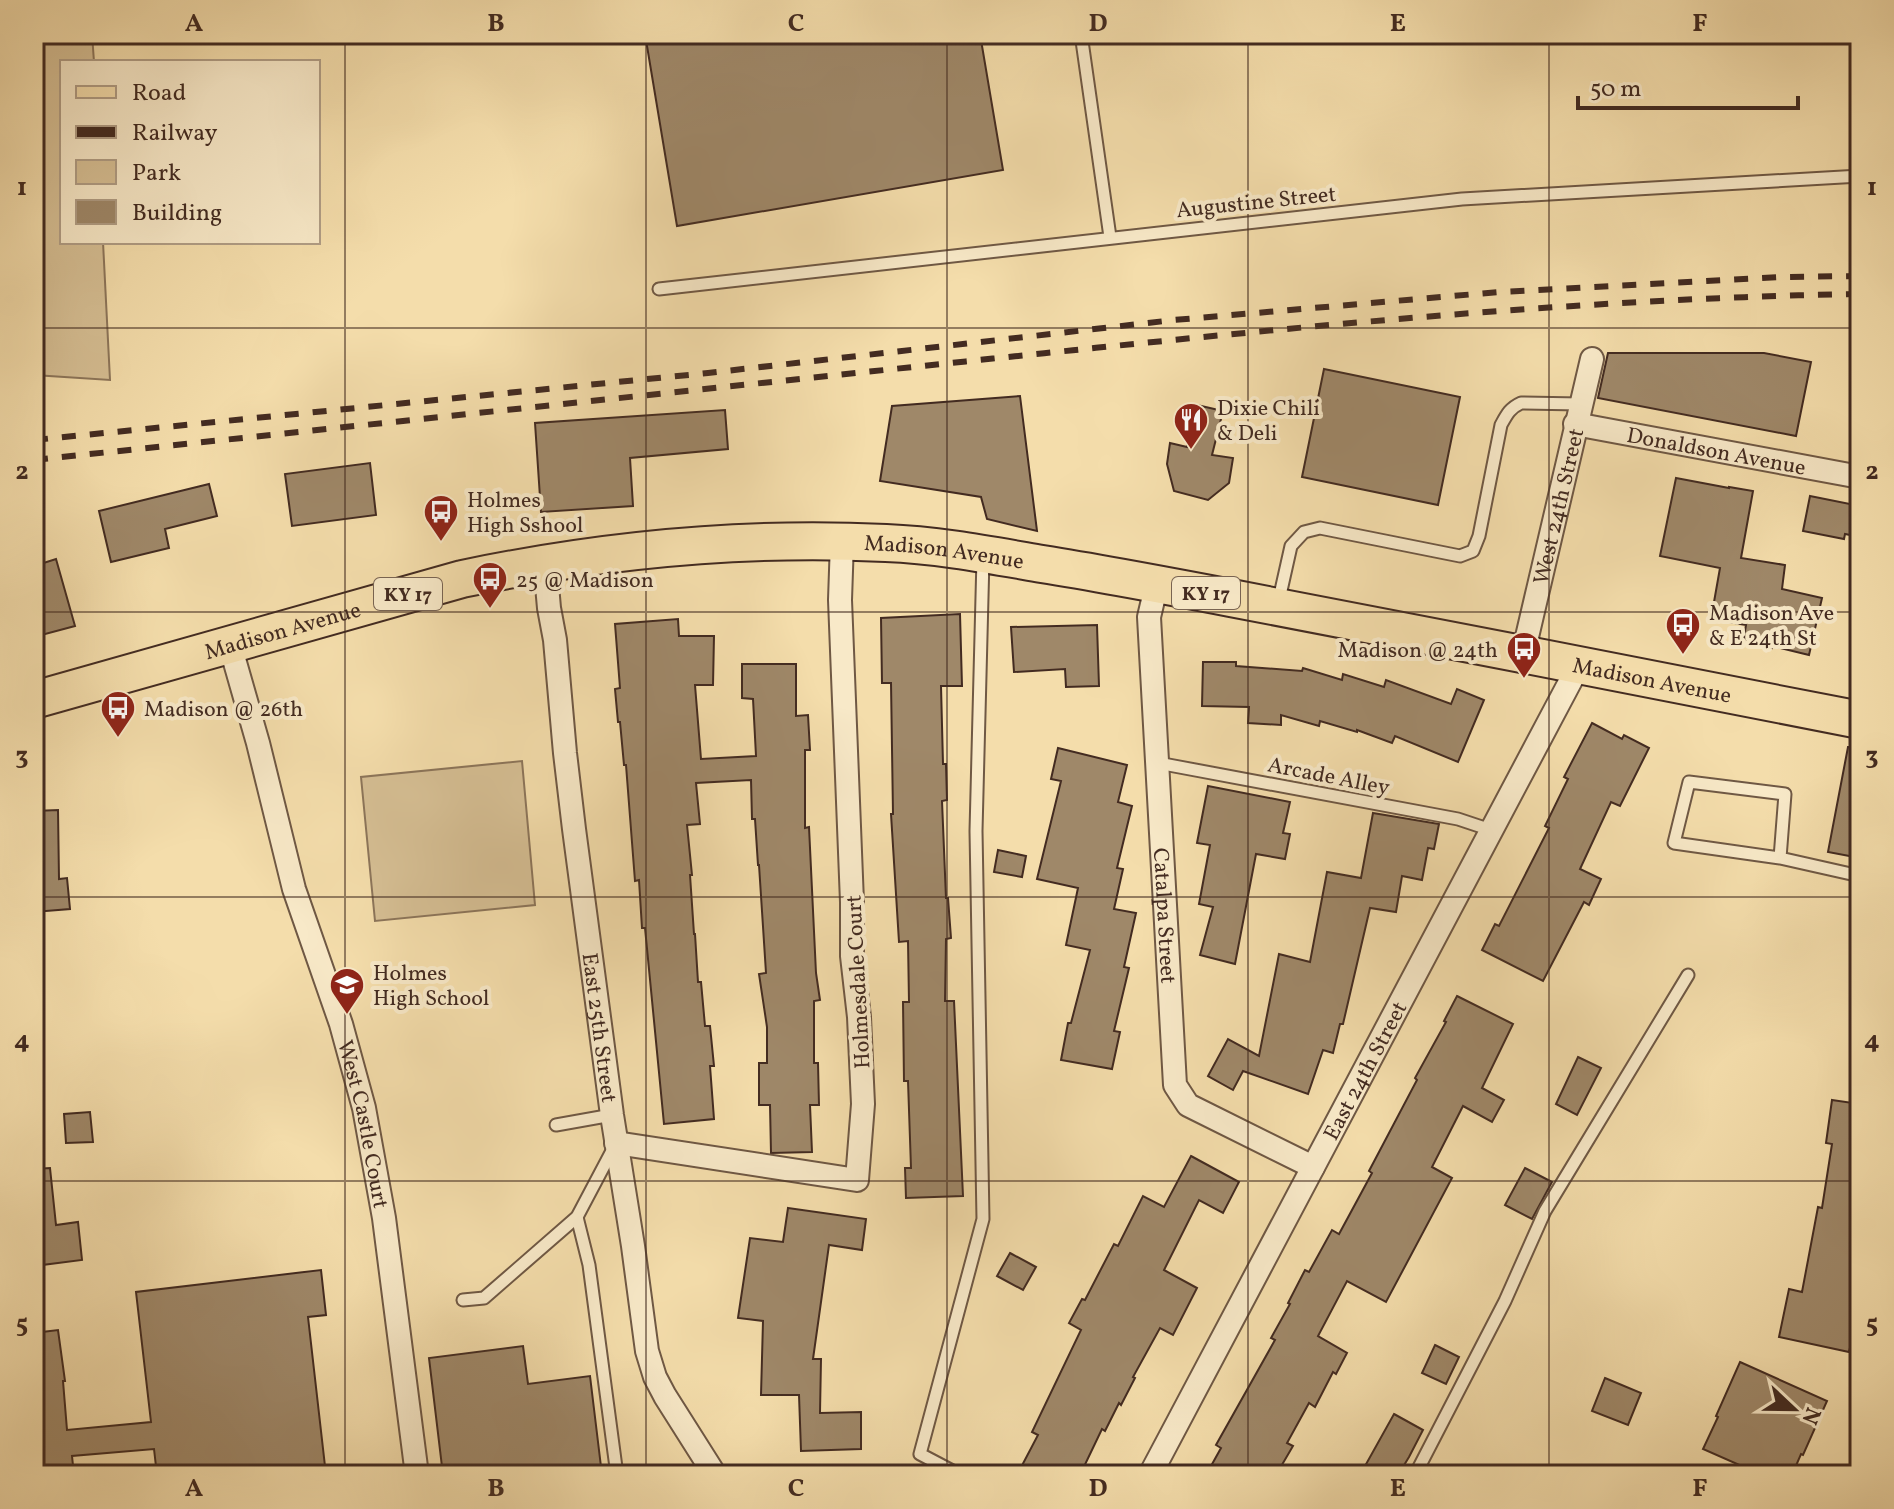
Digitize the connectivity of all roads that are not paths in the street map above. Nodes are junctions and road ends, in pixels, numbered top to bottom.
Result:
1 (1081, 34) edge
2 (1860, 176) edge
3 (1110, 237) junction
4 (659, 289) dead end
5 (1592, 359) dead end
6 (1578, 414) junction
7 (1860, 477) edge
8 (842, 541) junction
9 (983, 553) junction
10 (545, 563) junction
11 (1157, 583) junction
12 (1278, 606) junction
13 (230, 645) junction
14 (1523, 654) junction
15 (1579, 665) junction
16 (34, 700) edge
17 (1860, 720) edge
18 (1158, 763) junction
19 (1491, 830) junction
20 (1780, 858) junction
21 (1860, 876) edge
22 (1688, 975) dead end
23 (612, 1115) junction
24 (556, 1125) dead end
25 (616, 1143) junction
26 (1313, 1167) junction
27 (577, 1217) junction
28 (463, 1300) dead end
29 (417, 1475) edge
30 (617, 1475) edge
31 (715, 1475) edge
32 (960, 1475) edge
33 (1150, 1475) edge
34 (1415, 1475) edge

1 - 3 lane
2 - 3 lane, Augustine Street
3 - 4 lane, Augustine Street
5 - 6 street, West 24th Street
6 - 7 street, Donaldson Avenue
6 - 12 lane
6 - 14 street, West 24th Street
8 - 9 main road, Madison Avenue / KY 17
8 - 10 main road, Madison Avenue / KY 17
8 - 25 street, Holmesdale Court
9 - 11 main road, Madison Avenue / KY 17
9 - 32 lane
10 - 13 main road, Madison Avenue / KY 17
10 - 23 street, East 25th Street
11 - 12 main road, Madison Avenue / KY 17
11 - 18 street, Catalpa Street
12 - 14 main road, Madison Avenue / KY 17
13 - 16 main road, Madison Avenue / KY 17
13 - 29 street, West Castle Court
14 - 15 main road, Madison Avenue / KY 17
15 - 17 main road, Madison Avenue / KY 17
15 - 19 street, East 24th Street
18 - 19 lane, Arcade Alley
18 - 26 street, Catalpa Street
19 - 26 street, East 24th Street
20 - 20 lane
20 - 21 lane
22 - 34 lane
23 - 24 lane
23 - 25 street, East 25th Street
25 - 27 lane
25 - 31 street, East 25th Street
26 - 33 street, East 24th Street
27 - 28 lane
27 - 30 lane

